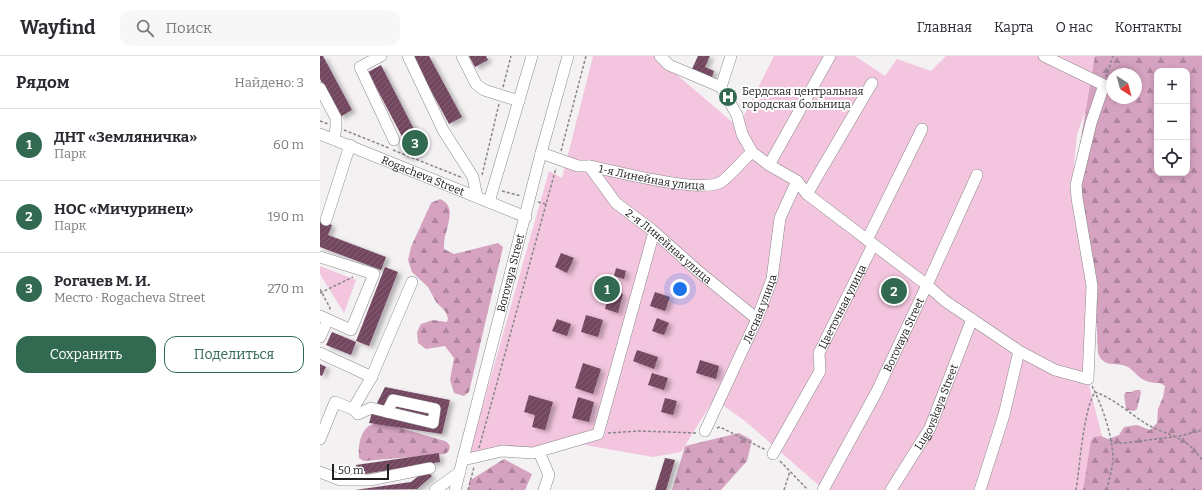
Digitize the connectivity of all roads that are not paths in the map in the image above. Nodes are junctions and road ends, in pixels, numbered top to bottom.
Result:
1 (381, 56) edge
2 (408, 56) edge
3 (462, 56) edge
4 (532, 56) edge
5 (568, 56) edge
6 (660, 56) edge
7 (731, 56) edge
8 (830, 56) edge
9 (1044, 56) edge
10 (872, 82) dead end
11 (721, 87) junction
12 (320, 88) edge
13 (519, 101) junction
14 (922, 129) dead end
15 (320, 134) edge
16 (334, 139) junction
17 (394, 140) dead end
18 (350, 145) junction
19 (752, 152) junction
20 (542, 154) junction
21 (769, 165) junction
22 (589, 166) junction
23 (977, 175) dead end
24 (797, 181) junction
25 (807, 194) junction
26 (477, 196) junction
27 (489, 202) junction
28 (526, 216) junction
29 (326, 220) dead end
30 (654, 232) junction
31 (870, 243) junction
32 (320, 256) edge
33 (412, 282) dead end
34 (927, 285) junction
35 (325, 318) edge
36 (757, 319) junction
37 (972, 319) junction
38 (320, 337) edge
39 (1019, 351) junction
40 (320, 353) edge
41 (372, 376) junction
42 (353, 409) junction
43 (387, 412) dead end
44 (705, 431) road end
45 (320, 439) edge
46 (539, 452) junction
47 (773, 454) road end
48 (463, 460) junction
49 (430, 468) dead end
50 (320, 472) edge
51 (460, 472) junction
52 (435, 490) edge
53 (455, 490) edge
54 (544, 490) edge
55 (823, 490) edge
56 (891, 490) edge
57 (980, 490) edge

1 - 17 street
2 - 26 street
3 - 13 street
4 - 13 street
5 - 20 street, Borovaya Street
6 - 11 street
7 - 11 street
8 - 21 street
9 - 39 street
10 - 25 street
11 - 19 street
12 - 16 street
13 - 27 street
14 - 31 street, Цветочная улица
15 - 16 street, Rogacheva Street
16 - 18 street, Rogacheva Street
18 - 26 street, Rogacheva Street
18 - 29 street
19 - 21 street
19 - 22 street, 1-я Линейная улица
20 - 22 street, 1-я Линейная улица
20 - 28 street, Borovaya Street
21 - 24 street
22 - 30 street, 2-я Линейная улица
23 - 34 street, Borovaya Street
24 - 25 street
24 - 36 street, Лесная улица
25 - 31 street
26 - 27 street, Rogacheva Street
27 - 28 street, Rogacheva Street
28 - 48 street, Borovaya Street
30 - 36 street, 2-я Линейная улица
30 - 46 street
31 - 34 street
31 - 47 street, Цветочная улица
32 - 35 street
33 - 41 street
34 - 37 street
34 - 55 street, Borovaya Street
35 - 38 street
36 - 44 street, Лесная улица
37 - 39 street
37 - 56 street, Lugovskaya Street
39 - 57 street
40 - 41 street
41 - 42 street
42 - 43 street
42 - 45 street
46 - 48 street
46 - 54 street
48 - 51 street, Borovaya Street
49 - 50 street
51 - 52 street
51 - 53 street, Borovaya Street

